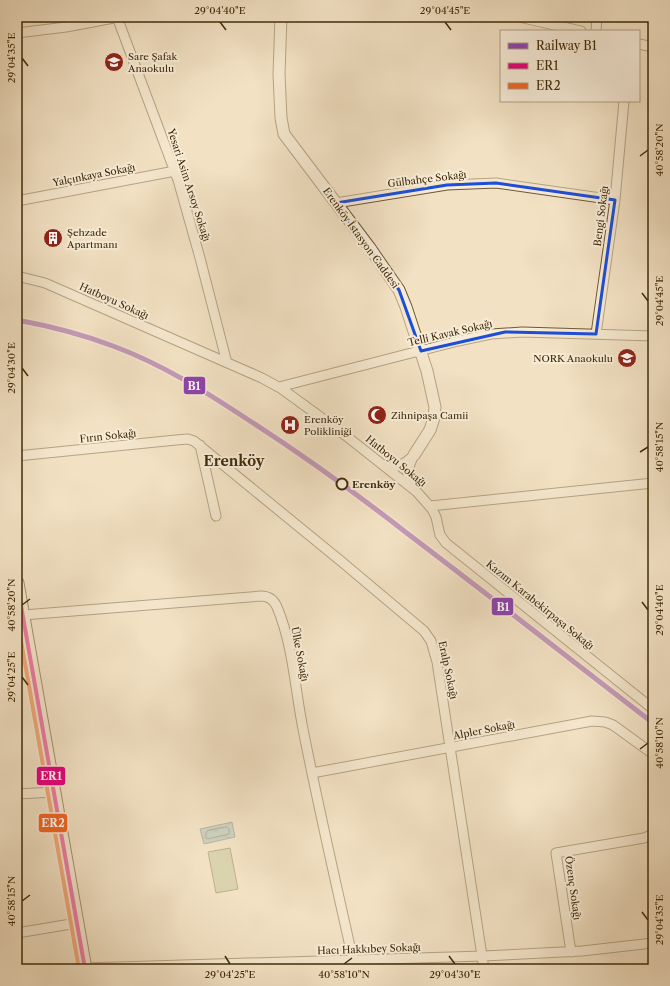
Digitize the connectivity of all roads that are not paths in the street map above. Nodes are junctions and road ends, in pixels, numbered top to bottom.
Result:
1 (118, 17) edge
2 (281, 17) edge
3 (519, 17) edge
4 (597, 17) edge
5 (577, 30) edge
6 (596, 30) edge
7 (17, 33) edge
8 (640, 44) edge
9 (653, 47) edge
10 (624, 102) edge
11 (175, 171) junction
12 (615, 200) junction
13 (17, 201) edge
14 (336, 204) junction
15 (17, 276) edge
16 (596, 334) junction
17 (653, 336) edge
18 (421, 351) junction
19 (227, 363) junction
20 (280, 387) junction
21 (200, 445) junction
22 (414, 455) junction
23 (17, 456) edge
24 (387, 467) junction
25 (653, 483) edge
26 (411, 487) junction
27 (430, 506) junction
28 (216, 516) dead end
29 (17, 583) edge
30 (23, 615) junction
31 (22, 641) edge
32 (653, 709) edge
33 (450, 747) junction
34 (653, 754) edge
35 (312, 773) junction
36 (54, 792) junction
37 (17, 794) edge
38 (653, 834) edge
39 (77, 923) junction
40 (17, 933) edge
41 (653, 943) edge
42 (571, 952) junction
43 (483, 956) junction
44 (353, 960) junction
45 (263, 966) edge
46 (85, 969) edge
47 (484, 969) edge

1 - 7 street
1 - 11 street, Yesari Asim Arsoy Sokağı
2 - 14 street, Erenköy İstasyon Caddesi
3 - 5 street
4 - 6 street
8 - 9 street
10 - 12 street, Bengi Sokağı
11 - 13 street, Yalçınkaya Sokağı
11 - 19 street, Yesari Asim Arsoy Sokağı
12 - 14 street, Gülbahçe Sokağı
12 - 16 street, Bengi Sokağı
14 - 18 street, Erenköy İstasyon Caddesi
15 - 19 street, Hatboyu Sokağı
16 - 17 street, Telli Kavak Sokağı
16 - 18 street, Telli Kavak Sokağı
18 - 20 street, Telli Kavak Sokağı
18 - 22 street, Erenköy İstasyon Caddesi
19 - 20 street, Hatboyu Sokağı
20 - 24 street, Hatboyu Sokağı
21 - 23 street, Fırın Sokağı
21 - 28 street
21 - 33 street, Eralp Sokağı
22 - 24 street, Erenköy İstasyon Caddesi
22 - 26 street
24 - 26 street, Hatboyu Sokağı
25 - 27 street
26 - 27 street, Hatboyu Sokağı
27 - 32 street, Kazım Karabekirpaşa Sokağı
29 - 30 main road
30 - 31 main road
30 - 35 street, Ülke Sokağı
31 - 36 main road
33 - 34 street, Alpler Sokağı
33 - 35 street, Alpler Sokağı
33 - 43 street, Eralp Sokağı
35 - 44 street, Ülke Sokağı
36 - 37 street
36 - 39 main road
38 - 42 street, Özenç Sokağı
39 - 40 street
39 - 46 main road
41 - 42 street, Hacı Hakkıbey Sokağı
42 - 43 street, Hacı Hakkıbey Sokağı
43 - 44 street, Hacı Hakkıbey Sokağı
43 - 47 street, Eralp Sokağı
44 - 45 street, Hacı Hakkıbey Sokağı
45 - 46 street, Hacı Hakkıbey Sokağı

